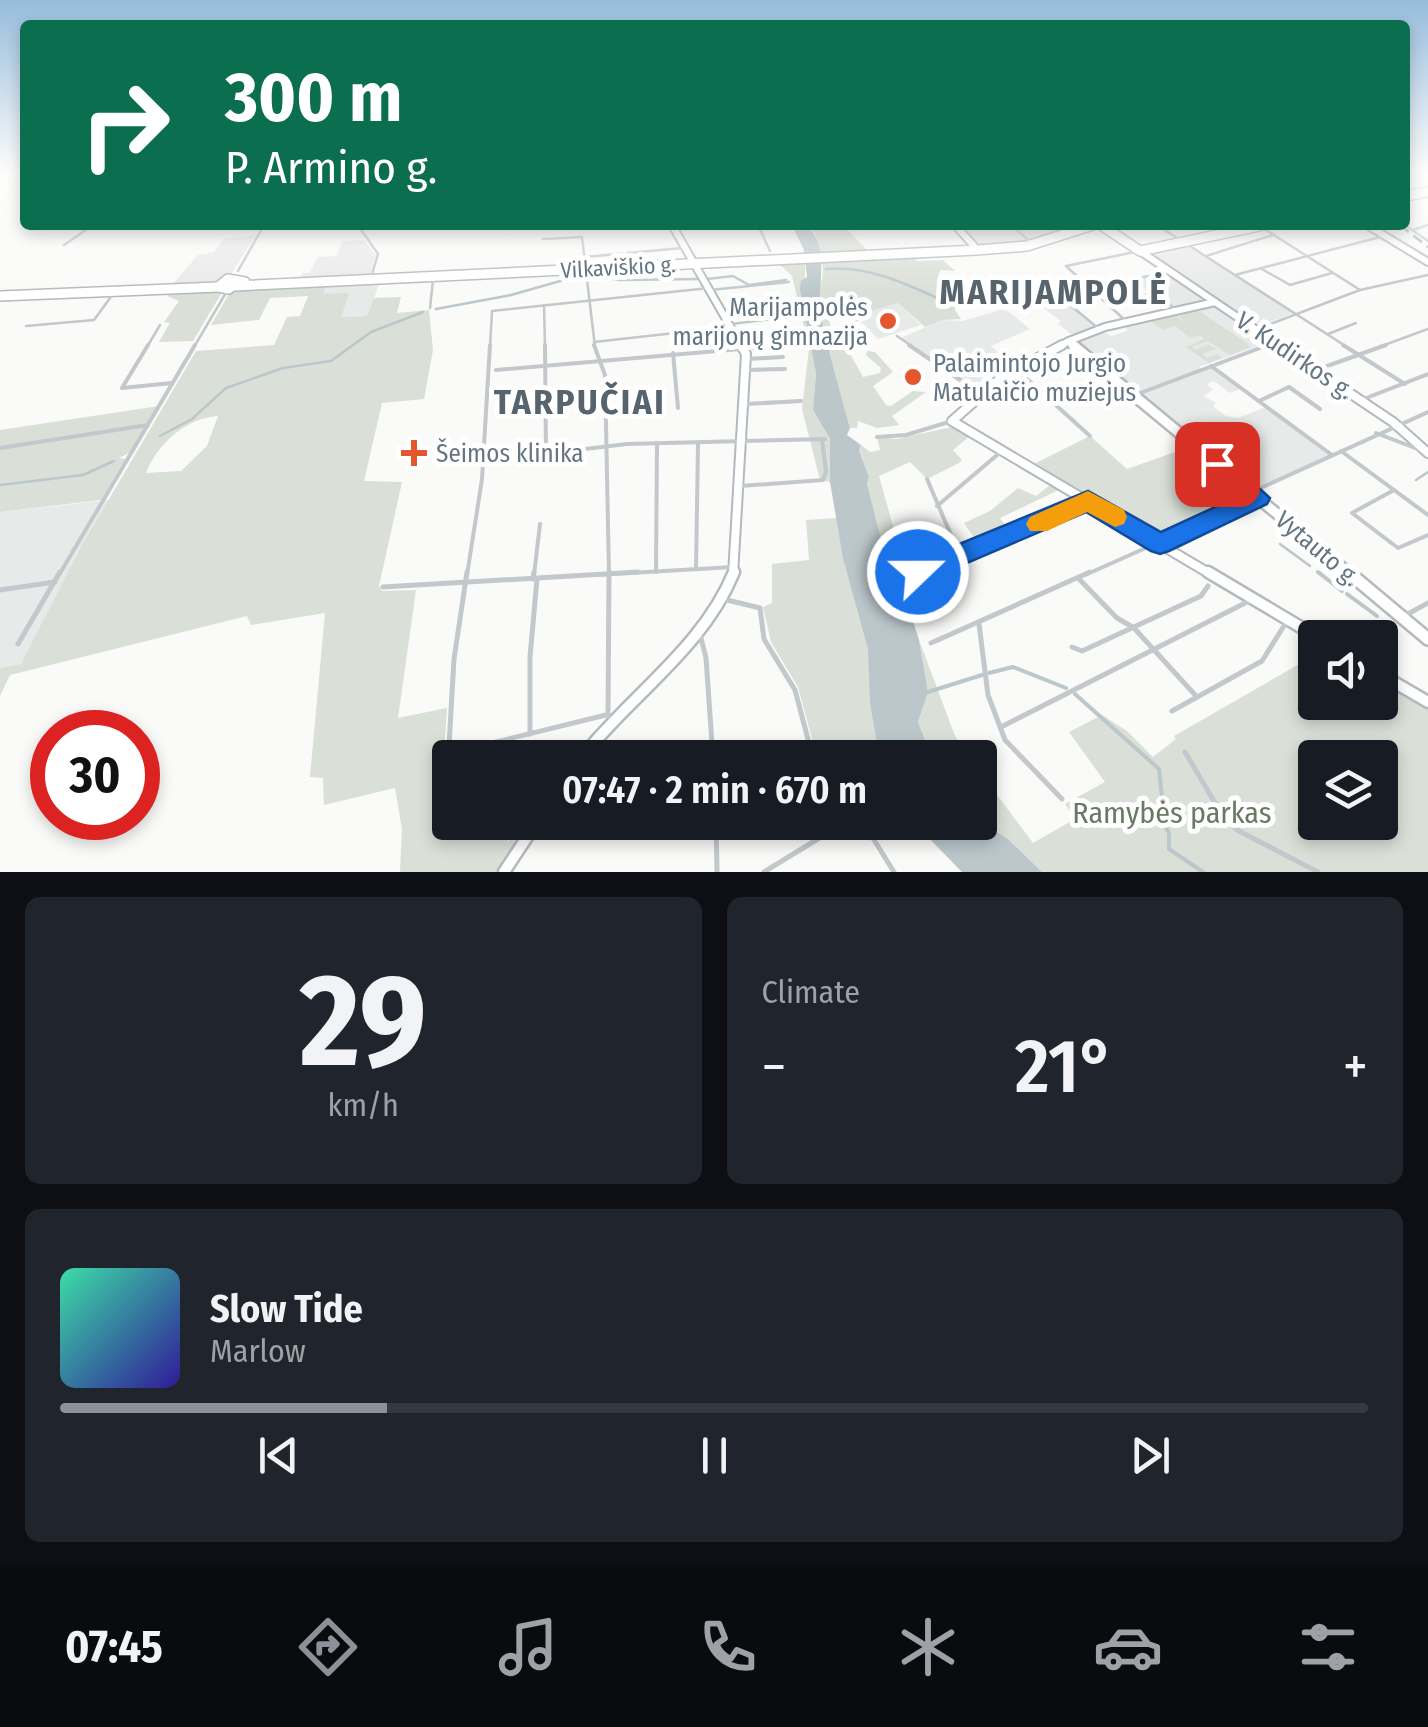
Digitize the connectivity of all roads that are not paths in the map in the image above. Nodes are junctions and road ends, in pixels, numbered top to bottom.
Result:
1 (1428, 225) edge
2 (1410, 228) edge
3 (261, 230) edge
4 (361, 230) edge
5 (675, 230) edge
6 (760, 230) edge
7 (959, 230) edge
8 (1017, 230) edge
9 (1073, 230) edge
10 (1112, 230) edge
11 (1164, 230) edge
12 (1241, 230) edge
13 (1266, 230) edge
14 (1375, 230) edge
15 (1413, 230) junction
16 (1273, 235) junction
17 (1384, 236) junction
18 (543, 238) dead end
19 (1428, 241) edge
20 (1182, 242) junction
21 (1032, 244) junction
22 (687, 248) junction
23 (975, 248) junction
24 (1142, 250) junction
25 (770, 251) dead end
26 (1305, 255) junction
27 (1206, 256) junction
28 (1428, 262) edge
29 (585, 263) junction
30 (695, 264) junction
31 (1260, 268) junction
32 (1171, 272) junction
33 (1332, 272) junction
34 (434, 275) junction
35 (1235, 275) junction
36 (1428, 275) edge
37 (371, 278) junction
38 (1039, 279) dead end
39 (790, 282) dead end
40 (228, 284) junction
41 (1089, 287) junction
42 (709, 289) junction
43 (116, 290) junction
44 (1360, 290) junction
45 (1, 297) edge
46 (1162, 298) joint
47 (589, 300) junction
48 (1107, 303) junction
49 (544, 304) junction
50 (1215, 304) junction
51 (430, 308) dead end
52 (1177, 311) junction
53 (1296, 314) junction
54 (788, 317) dead end
55 (1127, 322) junction
56 (1356, 323) dead end
57 (160, 325) dead end
58 (732, 325) junction
59 (26, 326) dead end
60 (1256, 328) junction
61 (1428, 328) edge
62 (1099, 329) junction
63 (1328, 334) junction
64 (897, 336) dead end
65 (594, 342) junction
66 (1069, 342) junction
67 (1276, 342) junction
68 (794, 344) dead end
69 (673, 353) junction
70 (1358, 354) junction
71 (783, 357) dead end
72 (600, 358) junction
73 (747, 360) junction
74 (546, 365) junction
75 (1211, 366) junction
76 (785, 369) dead end
77 (1016, 369) junction
78 (496, 370) dead end
79 (1316, 370) junction
80 (1428, 374) edge
81 (172, 383) junction
82 (1405, 384) junction
83 (981, 395) junction
84 (1135, 395) junction
85 (1361, 400) junction
86 (801, 401) dead end
87 (1259, 401) junction
88 (745, 404) junction
89 (678, 408) dead end
90 (1320, 409) dead end
91 (1428, 412) edge
92 (952, 421) junction
93 (1396, 425) junction
94 (148, 426) junction
95 (1376, 434) junction
96 (1090, 436) dead end
97 (877, 438) dead end
98 (742, 441) junction
99 (698, 442) junction
100 (657, 443) junction
101 (609, 446) junction
102 (1414, 446) junction
103 (0, 448) edge
104 (1003, 450) junction
105 (1341, 451) junction
106 (1428, 453) edge
107 (546, 454) junction
108 (1332, 455) junction
109 (484, 461) junction
110 (927, 479) dead end
111 (740, 486) junction
112 (1394, 490) junction
113 (1255, 495) junction
114 (1088, 501) junction
115 (937, 506) junction
116 (1428, 515) edge
117 (540, 524) dead end
118 (1428, 534) edge
119 (1160, 544) junction
120 (960, 556) junction
121 (736, 567) junction
122 (696, 569) junction
123 (656, 572) junction
124 (608, 574) junction
125 (535, 579) junction
126 (1079, 579) junction
127 (56, 582) junction
128 (466, 583) junction
129 (1208, 586) dead end
130 (383, 587) dead end
131 (0, 590) edge
132 (724, 599) junction
133 (1254, 599) junction
134 (1428, 603) edge
135 (933, 618) dead end
136 (1402, 618) junction
137 (1289, 619) junction
138 (979, 624) junction
139 (1298, 625) edge
140 (1134, 628) junction
141 (698, 632) junction
142 (1428, 639) edge
143 (931, 643) dead end
144 (18, 644) dead end
145 (1072, 647) dead end
146 (1152, 648) junction
147 (1398, 684) edge
148 (1197, 697) junction
149 (1428, 702) edge
150 (1172, 711) dead end
151 (609, 717) junction
152 (1002, 727) junction
153 (530, 735) junction
154 (593, 740) edge
155 (713, 740) edge
156 (808, 740) edge
157 (1185, 752) dead end
158 (1062, 799) dead end
159 (525, 840) edge
160 (716, 840) edge
161 (816, 840) edge
162 (874, 840) edge
163 (504, 872) edge
164 (717, 872) edge
165 (764, 872) edge
166 (894, 872) edge
167 (1318, 872) edge

1 - 15 street
2 - 15 street
3 - 40 street
4 - 37 street
5 - 22 main road
6 - 25 street
7 - 23 main road
8 - 21 street
9 - 21 highway, Vilkaviškio g.
10 - 24 highway
11 - 20 street
12 - 20 highway
13 - 16 street
14 - 17 main road
15 - 19 street
16 - 26 street
16 - 27 street
17 - 26 street
17 - 28 main road
18 - 29 street
20 - 24 highway
20 - 27 street
21 - 23 highway, Vilkaviškio g.
22 - 29 street
22 - 30 main road
23 - 30 highway, Vilkaviškio g.
24 - 32 main road, V. Kudirkos g.
24 - 41 street
26 - 31 street
26 - 33 street
27 - 35 street
29 - 30 highway, Vilkaviškio g.
29 - 34 highway, Vilkaviškio g.
29 - 47 street
30 - 42 main road
31 - 33 street
31 - 35 street
32 - 41 street
32 - 50 main road, V. Kudirkos g.
33 - 44 street
34 - 37 highway, Vilkaviškio g.
34 - 51 street
35 - 53 street
36 - 44 street
37 - 40 highway, Vilkaviškio g.
38 - 62 street
39 - 42 street
40 - 43 highway, Vilkaviškio g.
40 - 81 street
41 - 48 street
42 - 47 street
42 - 58 main road
43 - 45 highway, Vilkaviškio g.
43 - 59 street
44 - 53 street
46 - 48 street
46 - 52 street
47 - 49 street
47 - 65 street
48 - 55 street
49 - 74 street
49 - 109 street
50 - 52 main road
50 - 60 main road, V. Kudirkos g.
52 - 55 main road
53 - 60 street
53 - 63 street
54 - 58 street
55 - 62 main road
56 - 63 street
57 - 81 street
58 - 65 street
58 - 73 main road
60 - 67 main road, V. Kudirkos g.
61 - 70 street
62 - 66 main road
63 - 70 street
64 - 83 street
65 - 72 street
66 - 77 main road
66 - 84 main road, Vytauto g.
67 - 75 street
67 - 79 main road, V. Kudirkos g.
68 - 73 street
69 - 72 street
69 - 73 street
69 - 89 street
70 - 79 street
70 - 82 street
71 - 73 street
72 - 74 street
72 - 101 street
73 - 76 street
73 - 88 main road
74 - 78 street
74 - 107 street
75 - 84 street
75 - 87 street
77 - 83 main road
77 - 96 street
79 - 85 main road, V. Kudirkos g.
80 - 82 street
81 - 94 street
82 - 85 street
83 - 92 main road
84 - 113 main road, Vytauto g.
85 - 93 main road, V. Kudirkos g.
86 - 88 street
87 - 90 street
87 - 108 street
88 - 98 main road
91 - 93 street
92 - 97 street
92 - 104 main road
93 - 95 street
93 - 102 main road, V. Kudirkos g.
94 - 103 street
94 - 127 street
95 - 102 street
95 - 105 street
98 - 99 street
98 - 111 main road
98 - 111 street
99 - 100 street
99 - 122 street
100 - 101 street
100 - 123 street
101 - 107 street
101 - 124 street
102 - 106 main road, V. Kudirkos g.
104 - 114 main road
104 - 115 street
105 - 108 street
105 - 112 street
107 - 109 street
108 - 113 street
109 - 128 street
110 - 115 street
111 - 121 main road
112 - 116 street
112 - 118 street
113 - 119 street
113 - 136 main road, Vytauto g.
114 - 119 main road
114 - 120 street
115 - 120 street
117 - 125 street
119 - 126 street
119 - 133 main road
120 - 135 street
121 - 122 street
121 - 132 main road
122 - 123 street
123 - 124 street
124 - 125 street
124 - 151 street
125 - 128 street
125 - 153 street
126 - 138 street
126 - 140 street
127 - 131 street
127 - 144 street
128 - 130 street
128 - 153 street
129 - 140 street
132 - 141 main road
132 - 156 street
133 - 137 main road
133 - 146 street
134 - 136 street
136 - 142 main road, Vytauto g.
137 - 139 main road
137 - 148 street
138 - 143 street
138 - 152 street
140 - 145 street
140 - 146 street
141 - 151 main road
141 - 155 street
146 - 148 street
146 - 152 street
147 - 149 main road
148 - 150 street
151 - 153 street
151 - 154 main road
152 - 158 street
157 - 167 street
159 - 163 main road
160 - 164 street
161 - 165 street
162 - 166 street

